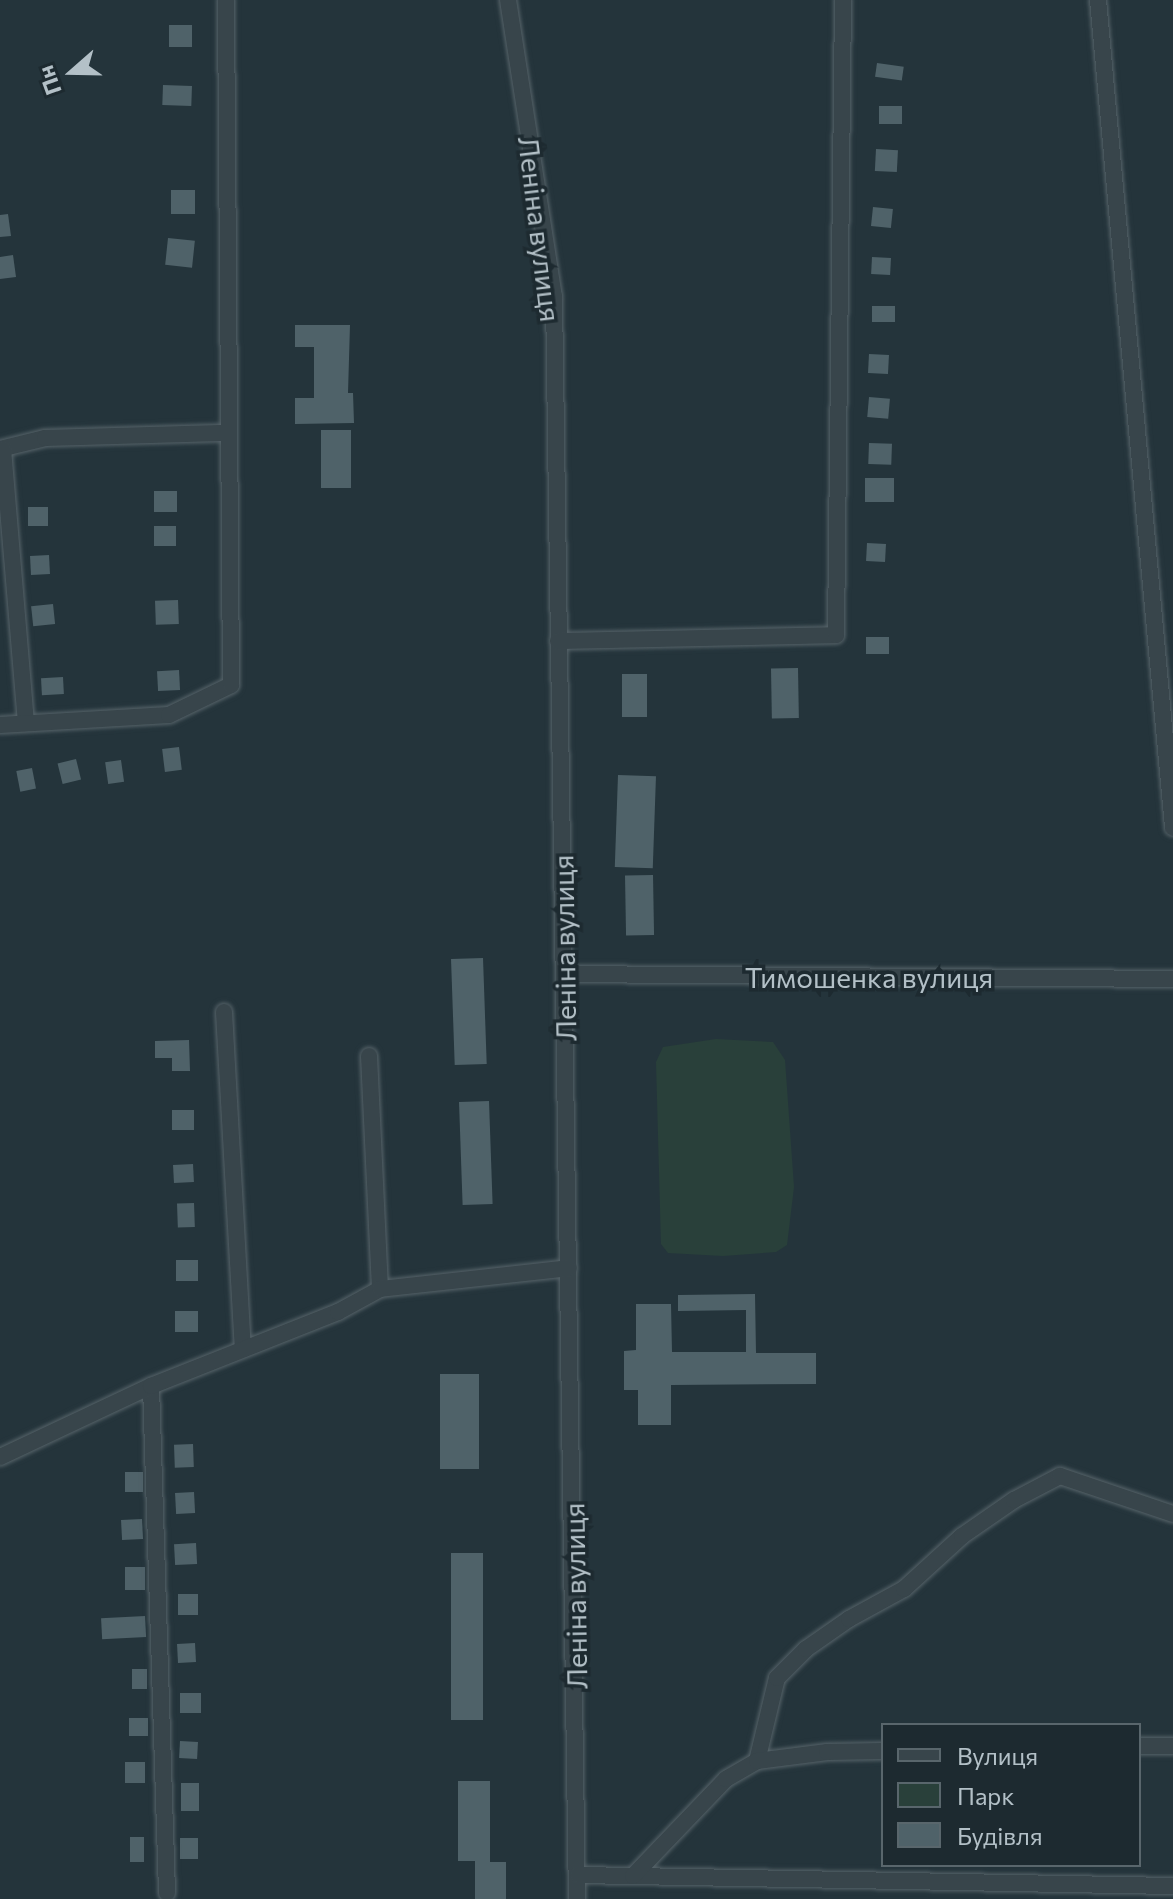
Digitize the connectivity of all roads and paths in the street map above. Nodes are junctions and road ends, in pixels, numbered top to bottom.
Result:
1 (226, 0) edge
2 (508, 0) edge
3 (843, 0) edge
4 (1098, 0) edge
5 (229, 433) junction
6 (1, 449) edge
7 (558, 641) junction
8 (26, 723) junction
9 (0, 725) edge
10 (1173, 828) edge
11 (565, 974) junction
12 (1173, 979) edge
13 (224, 1012) dead end
14 (369, 1056) dead end
15 (569, 1268) junction
16 (380, 1289) junction
17 (243, 1348) junction
18 (151, 1386) junction
19 (0, 1457) edge
20 (1173, 1514) edge
21 (1141, 1746) edge
22 (1173, 1746) edge
23 (881, 1751) edge
24 (757, 1761) junction
25 (578, 1875) junction
26 (633, 1876) junction
27 (1173, 1886) edge
28 (167, 1893) dead end
29 (577, 1899) edge

1 - 5 street
2 - 7 street, Леніна вулиця
3 - 7 street
4 - 10 street
5 - 6 street
5 - 8 street
6 - 8 street
7 - 11 street, Леніна вулиця
8 - 9 street
11 - 12 street, Тимошенка вулиця
11 - 15 street, Леніна вулиця
13 - 17 street
14 - 16 street
15 - 16 street
15 - 25 street, Леніна вулиця
16 - 17 street
17 - 18 street
18 - 19 street
18 - 28 street
20 - 24 street
21 - 22 street
23 - 24 street
24 - 26 street
25 - 26 street
25 - 29 street, Леніна вулиця
26 - 27 street

